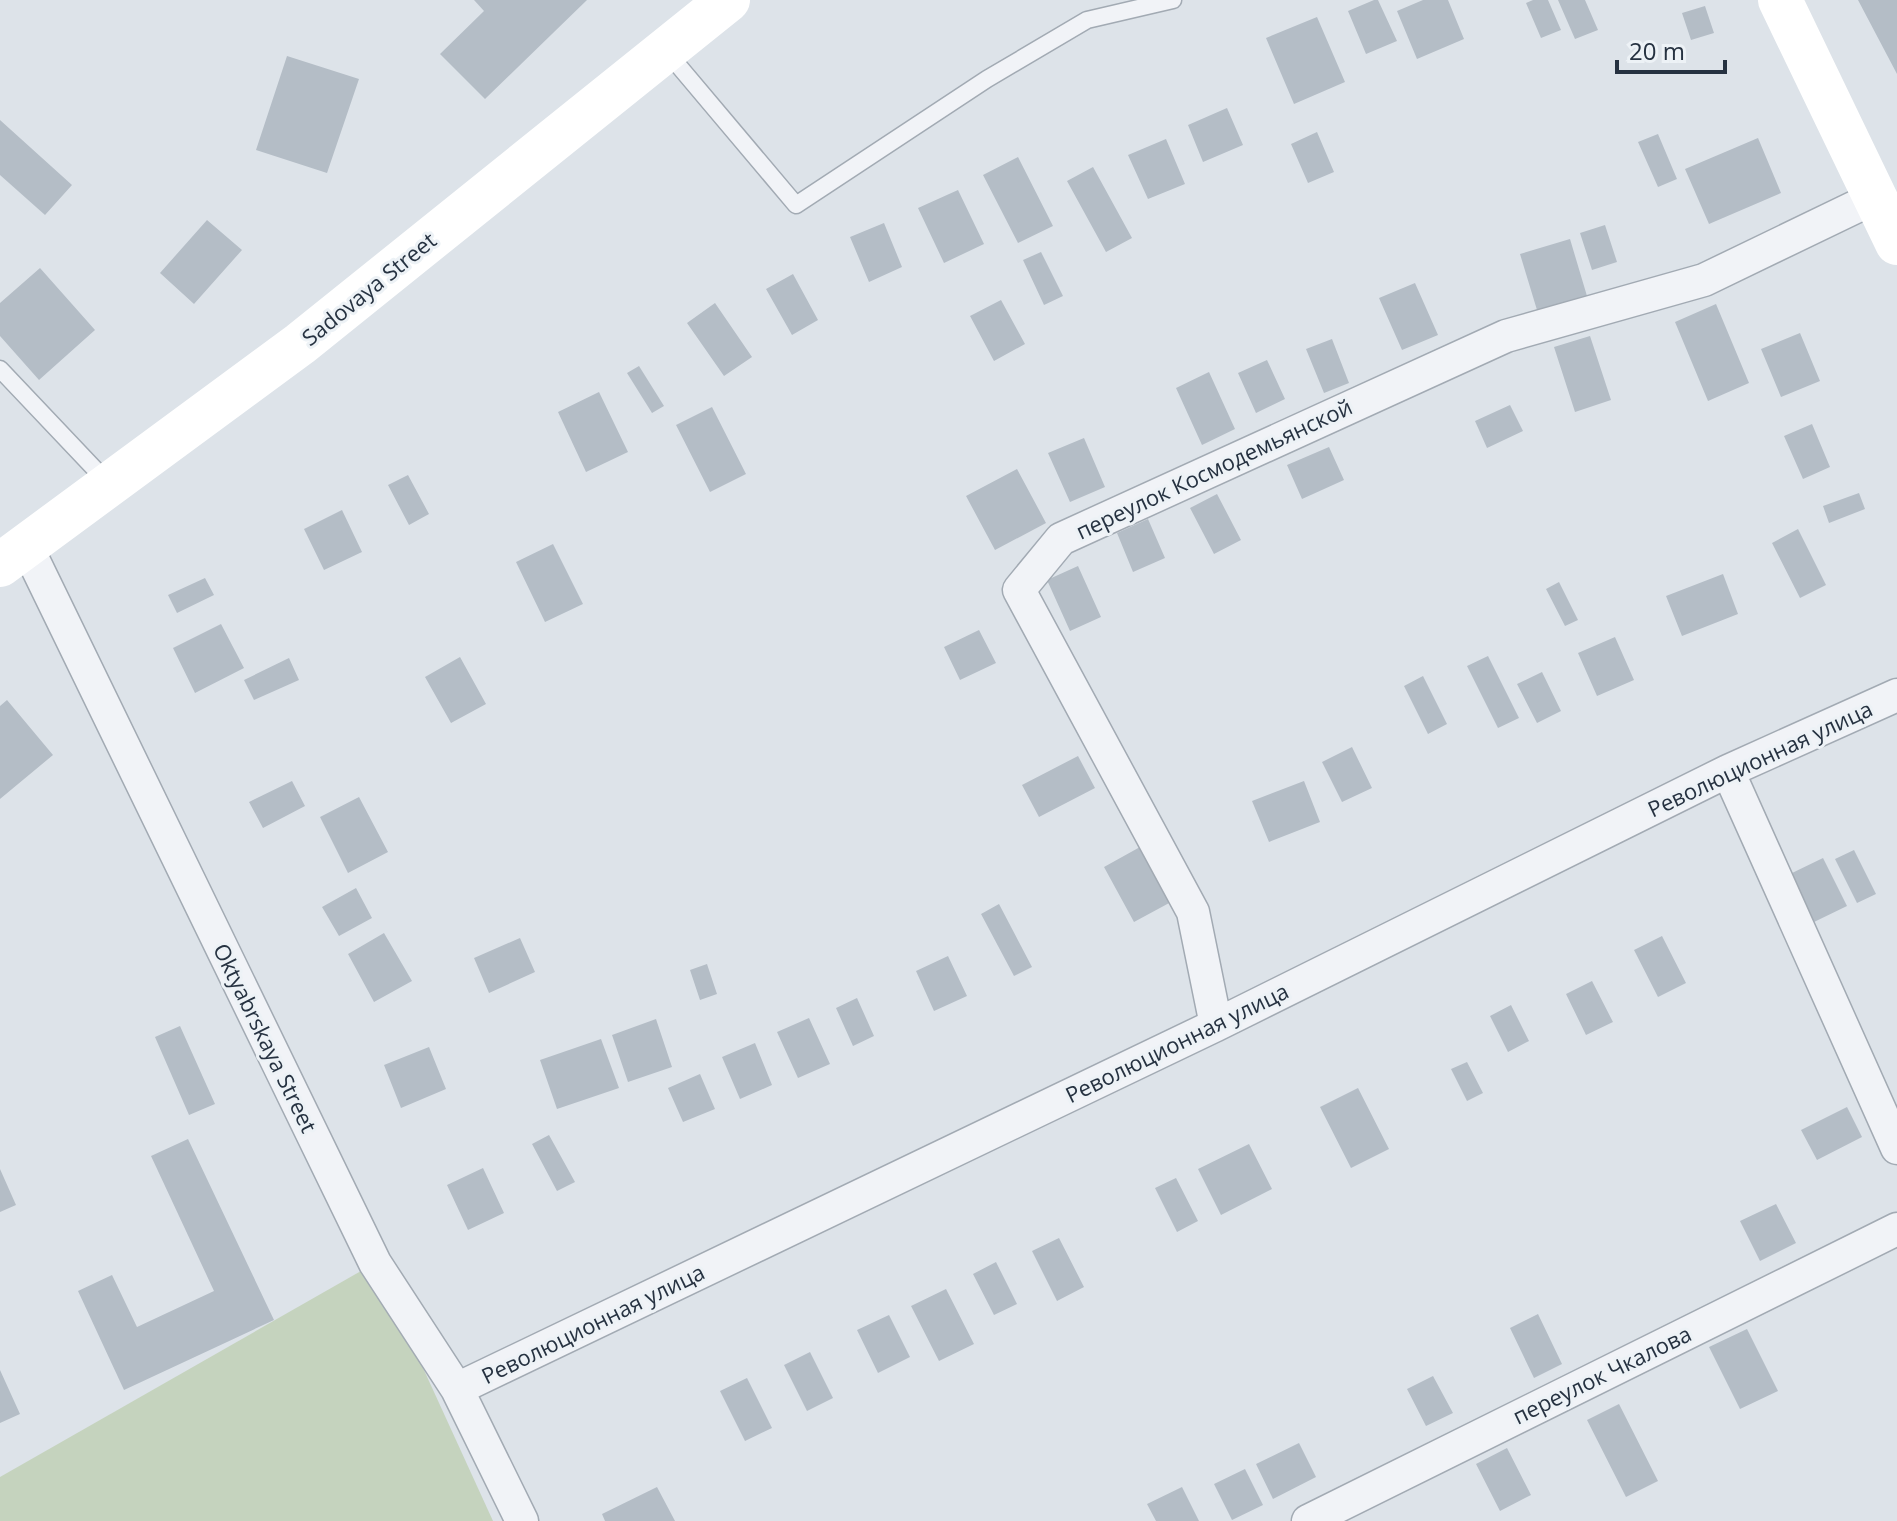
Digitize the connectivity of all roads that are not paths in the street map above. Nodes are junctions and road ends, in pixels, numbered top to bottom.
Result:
1 (728, 0) edge
2 (1173, 0) edge
3 (1780, 0) edge
4 (666, 51) junction
5 (1876, 197) junction
6 (1897, 243) edge
7 (0, 369) edge
8 (109, 484) junction
9 (13, 555) edge
10 (1897, 695) edge
11 (1728, 771) junction
12 (1216, 1025) junction
13 (1897, 1148) edge
14 (1897, 1229) edge
15 (457, 1389) junction
16 (522, 1521) edge
17 (1308, 1521) edge

1 - 4 street, Sadovaya Street
2 - 4 lane
3 - 5 street
4 - 8 street, Sadovaya Street
5 - 6 street
5 - 12 street, переулок Космодемьянской
7 - 8 lane
8 - 9 street, Sadovaya Street
9 - 15 street, Oktyabrskaya Street
10 - 11 street, Революционная улица
11 - 12 street, Революционная улица
11 - 13 street
12 - 15 street, Революционная улица
14 - 17 street, переулок Чкалова
15 - 16 street, Oktyabrskaya Street

